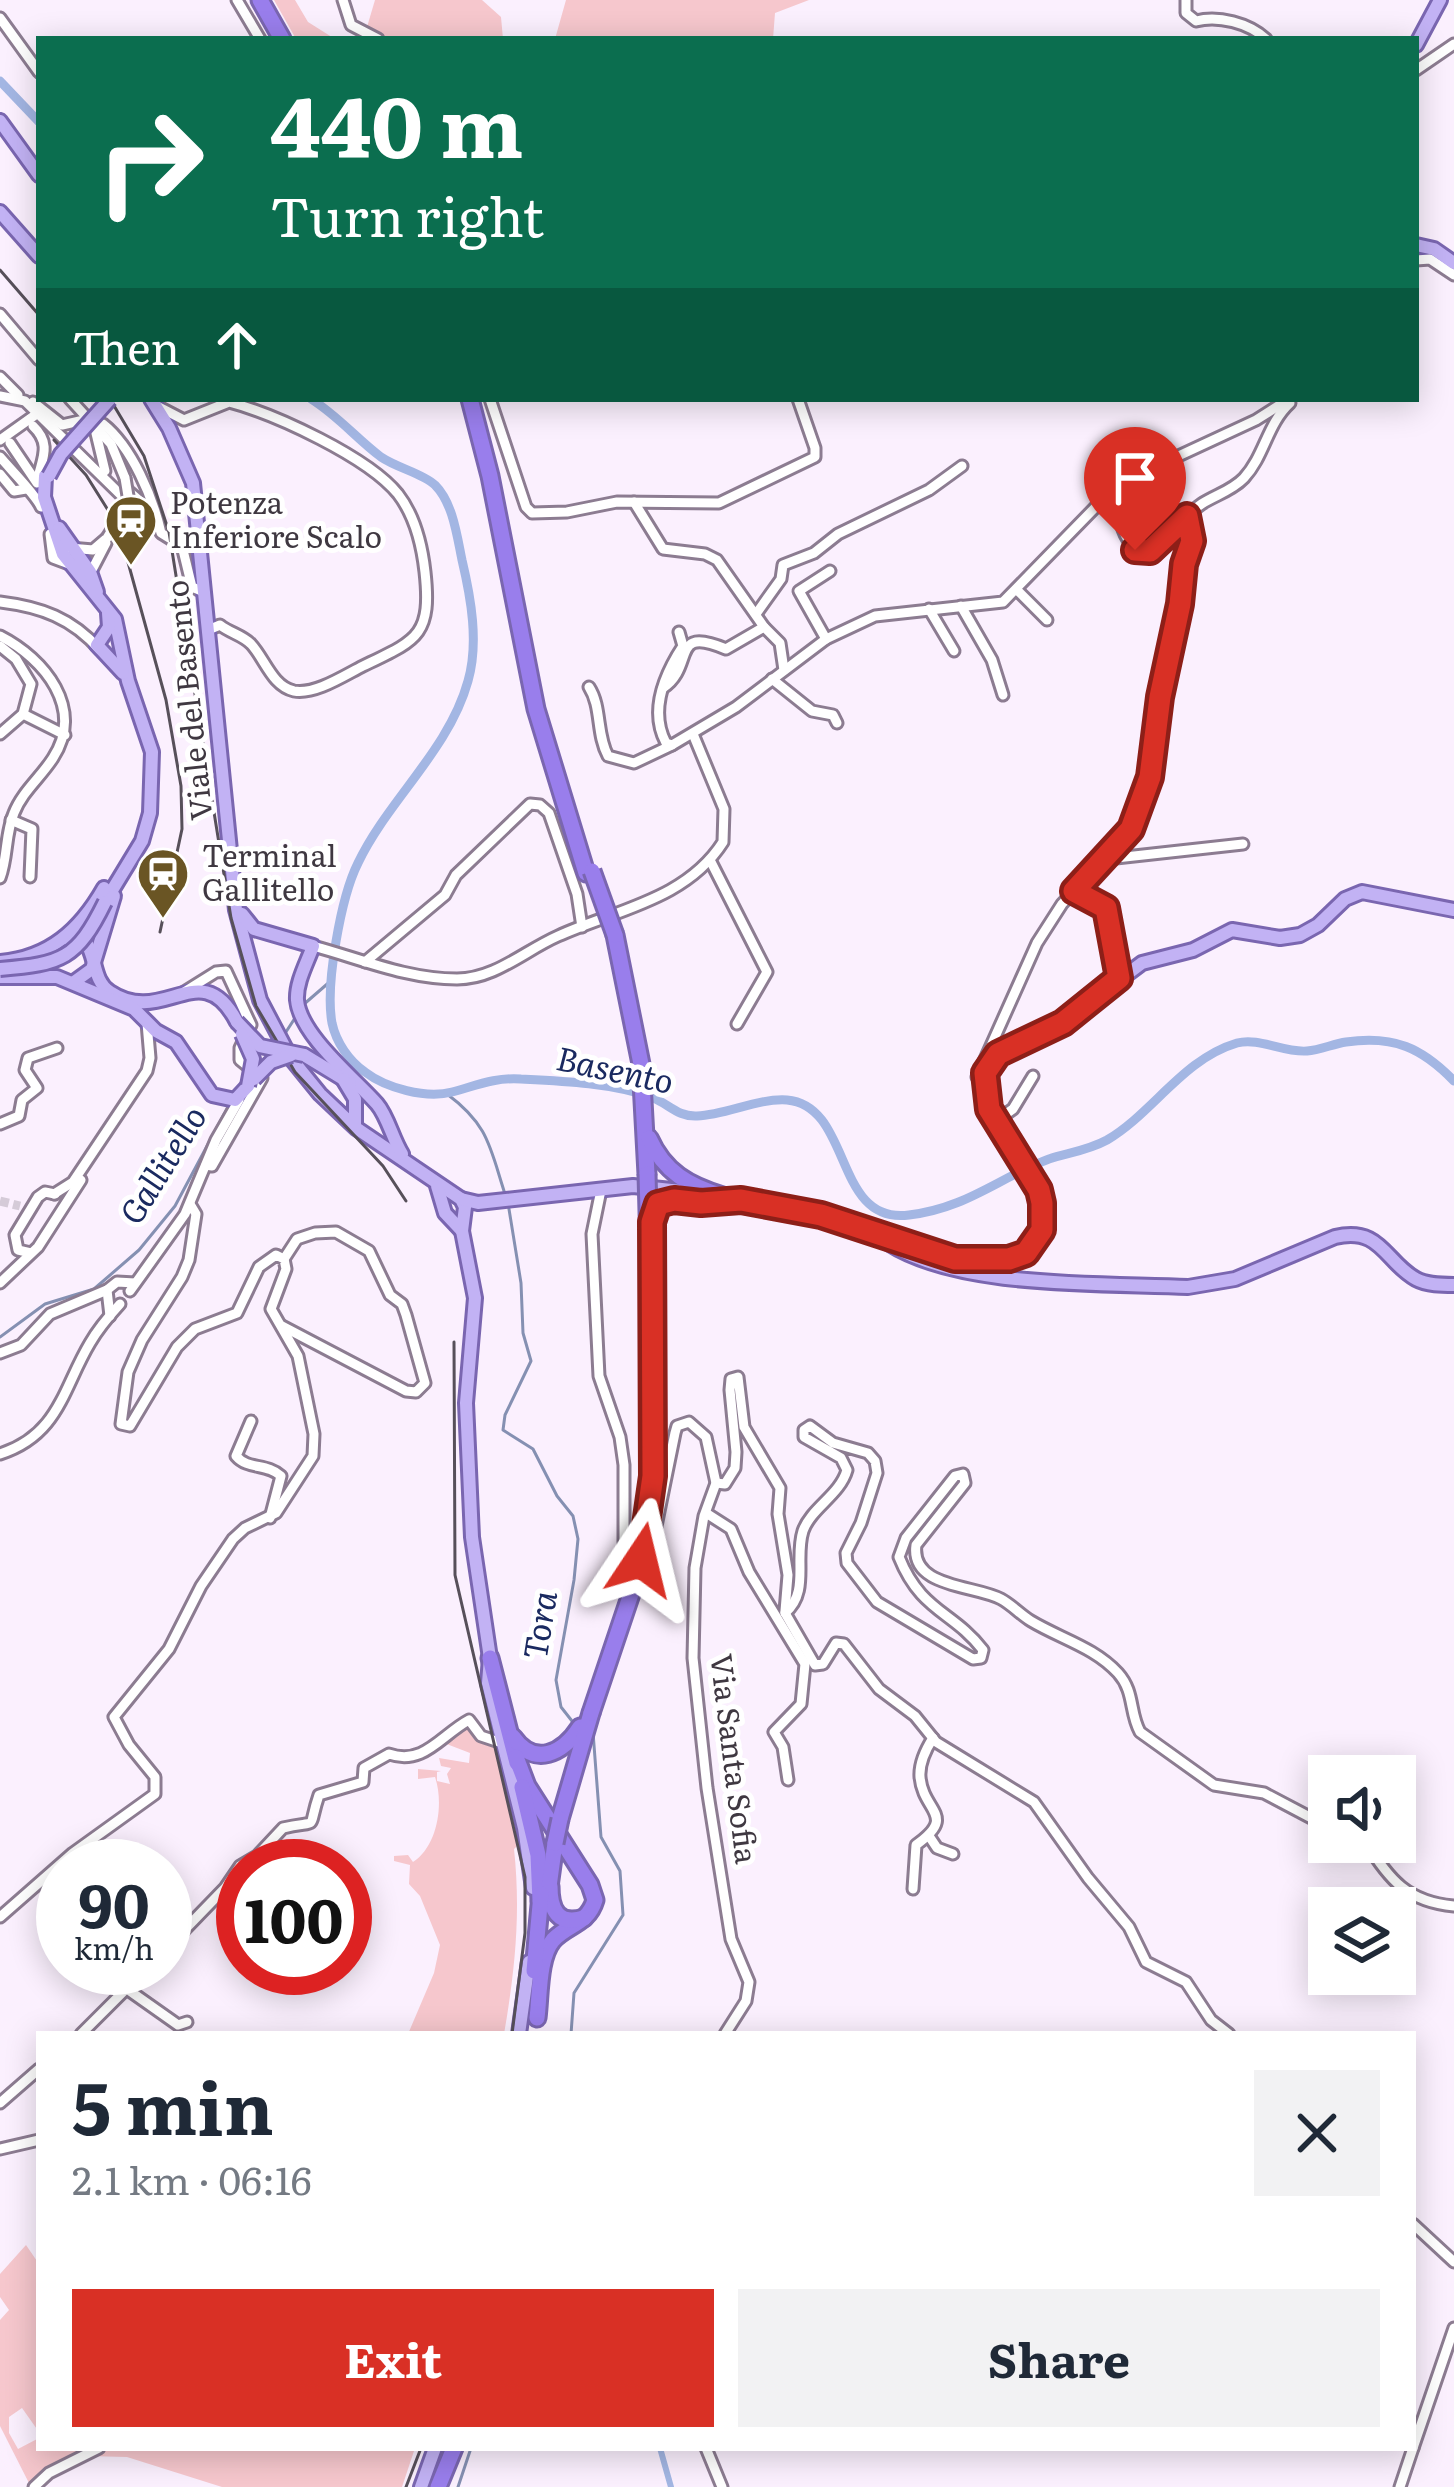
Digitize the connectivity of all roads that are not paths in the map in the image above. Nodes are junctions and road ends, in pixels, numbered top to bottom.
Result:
1 (237, 0) edge
2 (264, 0) edge
3 (344, 0) edge
4 (1186, 0) edge
5 (1440, 0) edge
6 (0, 18) edge
7 (258, 36) edge
8 (284, 36) edge
9 (372, 36) edge
10 (1263, 36) edge
11 (1419, 39) edge
12 (1454, 44) edge
13 (36, 68) edge
14 (1419, 68) edge
15 (0, 121) edge
16 (36, 171) edge
17 (0, 212) edge
18 (1419, 245) edge
19 (36, 253) edge
20 (1419, 260) edge
21 (1454, 263) edge
22 (1454, 275) edge
23 (0, 314) edge
24 (36, 357) edge
25 (0, 377) edge
26 (0, 396) edge
27 (21, 398) junction
28 (72, 402) edge
29 (104, 402) edge
30 (105, 402) edge
31 (474, 402) edge
32 (491, 402) edge
33 (799, 402) edge
34 (1286, 402) edge
35 (1289, 402) edge
36 (154, 403) edge
37 (38, 413) junction
38 (33, 426) dead end
39 (92, 439) junction
40 (5, 441) edge
41 (0, 457) edge
42 (962, 466) dead end
43 (99, 468) junction
44 (0, 474) edge
45 (143, 482) junction
46 (38, 483) junction
47 (1112, 492) junction
48 (135, 497) junction
49 (634, 502) junction
50 (125, 511) junction
51 (1187, 516) junction
52 (158, 517) junction
53 (107, 538) junction
54 (66, 554) junction
55 (830, 571) dead end
56 (89, 572) junction
57 (1018, 591) junction
58 (203, 592) junction
59 (0, 602) edge
60 (103, 603) junction
61 (961, 606) junction
62 (929, 609) junction
63 (756, 614) junction
64 (1047, 620) dead end
65 (764, 627) junction
66 (82, 630) junction
67 (220, 630) junction
68 (679, 632) dead end
69 (103, 633) junction
70 (0, 636) edge
71 (826, 639) junction
72 (121, 642) junction
73 (0, 646) edge
74 (954, 651) dead end
75 (101, 652) junction
76 (784, 670) junction
77 (772, 679) junction
78 (128, 681) junction
79 (589, 686) dead end
80 (663, 688) junction
81 (1003, 694) dead end
82 (23, 714) junction
83 (837, 723) dead end
84 (0, 734) edge
85 (693, 734) junction
86 (65, 735) junction
87 (672, 746) junction
88 (149, 818) junction
89 (11, 820) junction
90 (1243, 844) dead end
91 (1109, 852) junction
92 (710, 860) junction
93 (31, 877) dead end
94 (0, 878) edge
95 (235, 890) junction
96 (1074, 891) junction
97 (1454, 910) edge
98 (249, 926) junction
99 (582, 927) junction
100 (64, 938) junction
101 (242, 940) junction
102 (313, 946) junction
103 (52, 948) junction
104 (360, 960) junction
105 (94, 963) junction
106 (3, 965) edge
107 (57, 977) junction
108 (1119, 978) junction
109 (229, 980) junction
110 (72, 982) junction
111 (215, 993) junction
112 (183, 994) junction
113 (237, 1022) junction
114 (147, 1023) junction
115 (737, 1024) dead end
116 (57, 1048) dead end
117 (297, 1056) junction
118 (1033, 1076) dead end
119 (977, 1077) dead end
120 (244, 1090) junction
121 (360, 1096) junction
122 (385, 1121) junction
123 (641, 1121) junction
124 (995, 1121) junction
125 (0, 1124) edge
126 (360, 1131) junction
127 (100, 1142) junction
128 (405, 1159) junction
129 (206, 1165) junction
130 (643, 1174) junction
131 (601, 1190) junction
132 (54, 1194) junction
133 (723, 1196) junction
134 (741, 1200) junction
135 (34, 1204) junction
136 (190, 1204) junction
137 (456, 1207) junction
138 (60, 1210) junction
139 (17, 1231) junction
140 (879, 1234) junction
141 (15, 1247) junction
142 (31, 1253) junction
143 (284, 1259) junction
144 (9, 1273) junction
145 (0, 1282) edge
146 (1454, 1285) edge
147 (132, 1286) junction
148 (111, 1303) junction
149 (651, 1308) junction
150 (282, 1327) junction
151 (0, 1353) edge
152 (251, 1421) dead end
153 (0, 1454) edge
154 (716, 1483) junction
155 (706, 1513) junction
156 (270, 1518) junction
157 (649, 1547) dead end
158 (627, 1554) dead end
159 (785, 1613) junction
160 (804, 1645) junction
161 (490, 1658) joint
162 (805, 1664) junction
163 (579, 1736) junction
164 (502, 1737) junction
165 (933, 1738) junction
166 (516, 1757) junction
167 (788, 1780) dead end
168 (1308, 1816) edge
169 (929, 1836) junction
170 (552, 1839) junction
171 (953, 1854) dead end
172 (1379, 1863) edge
173 (550, 1873) junction
174 (913, 1889) dead end
175 (540, 1901) junction
176 (1454, 1906) edge
177 (0, 1917) edge
178 (587, 1917) junction
179 (192, 1922) edge
180 (121, 1995) edge
181 (136, 1995) edge
182 (187, 2022) dead end
183 (534, 2029) edge
184 (84, 2031) edge
185 (519, 2031) edge
186 (727, 2031) edge
187 (1225, 2031) edge
188 (36, 2072) edge
189 (0, 2103) edge
190 (36, 2141) edge
191 (0, 2149) edge
192 (1416, 2227) edge
193 (1454, 2262) edge
194 (1454, 2328) edge
195 (1416, 2439) edge
196 (93, 2451) edge
197 (434, 2451) edge
198 (449, 2451) edge
199 (707, 2451) edge
200 (1412, 2451) edge
201 (34, 2487) edge
202 (422, 2487) edge
203 (435, 2487) edge
204 (722, 2487) edge
205 (1400, 2487) edge

1 - 7 street
2 - 8 highway
3 - 9 street
4 - 10 street
5 - 11 main road
6 - 13 street
12 - 14 street
15 - 16 main road
17 - 19 main road
18 - 21 main road
20 - 22 street
23 - 24 street
25 - 27 street
26 - 27 street
27 - 37 street
27 - 39 street
28 - 39 street
29 - 46 main road, bridge
30 - 39 main road, bridge
31 - 123 highway, bridge
32 - 49 street
33 - 49 street
34 - 47 street
35 - 51 street
36 - 58 main road, Viale del Basento
36 - 67 street
37 - 39 street
37 - 40 street
38 - 46 street
39 - 43 street
39 - 43 street
39 - 45 street
39 - 46 main road, bridge
39 - 50 street, bridge
40 - 46 street
41 - 46 street
42 - 63 street
43 - 48 street
43 - 50 street
44 - 46 street
45 - 48 street
45 - 52 street
46 - 54 main road
47 - 51 street
47 - 57 street
48 - 52 street
49 - 63 street
50 - 53 street, bridge
51 - 91 street
52 - 58 street
53 - 54 street
53 - 56 street
54 - 56 main road
54 - 56 street
54 - 60 main road
55 - 71 street
56 - 60 main road
57 - 61 street
57 - 64 street
58 - 67 main road, Viale del Basento
59 - 66 street
60 - 69 main road
60 - 72 main road
61 - 62 street
61 - 81 street
62 - 71 street
62 - 74 street
63 - 65 street
65 - 76 street
65 - 80 street
66 - 69 street
66 - 75 street
67 - 95 main road, Viale del Basento
68 - 80 street
69 - 72 main road
69 - 75 main road
70 - 86 street
71 - 76 street
72 - 75 main road
72 - 78 main road
73 - 82 street
75 - 78 main road
76 - 77 street
77 - 83 street
77 - 85 street
78 - 88 main road
79 - 87 street
80 - 87 street
82 - 84 street
82 - 86 street
85 - 87 street
85 - 92 street
86 - 89 street
88 - 100 main road
88 - 105 main road
88 - 106 main road, bridge
89 - 93 street
89 - 94 street
90 - 91 street
91 - 96 street
92 - 99 street
92 - 115 street
95 - 98 main road
95 - 101 main road, Viale del Basento
96 - 108 street
96 - 119 street
97 - 108 main road
98 - 101 main road
98 - 102 main road
99 - 104 street
99 - 104 street
100 - 103 main road
100 - 105 main road
101 - 117 main road, Viale del Basento
102 - 104 street
102 - 121 main road, Viale del Basento
103 - 106 main road
103 - 107 main road
105 - 110 main road
105 - 112 main road
106 - 107 main road
107 - 110 main road
108 - 124 main road
109 - 111 street
109 - 112 street
109 - 129 street, bridge
110 - 114 main road
111 - 112 main road
111 - 113 main road
113 - 117 main road, bridge
113 - 120 main road, bridge
114 - 120 main road
114 - 127 street
116 - 125 street
117 - 120 main road, bridge
117 - 121 main road
117 - 126 main road, Viale del Basento
118 - 124 street
120 - 129 street
121 - 122 main road, Viale del Basento
121 - 126 main road
122 - 126 main road
122 - 128 main road, Viale del Basento
123 - 130 highway
123 - 133 highway
124 - 140 main road
126 - 128 main road, Viale del Basento
127 - 132 street
127 - 138 street
128 - 137 main road, Viale del Basento
129 - 136 street
130 - 149 highway, bridge
130 - 163 highway, bridge
131 - 133 main road
131 - 137 main road
131 - 158 street
132 - 135 street
132 - 138 street
133 - 134 main road
134 - 140 main road
134 - 149 highway
135 - 139 street
135 - 139 street
136 - 143 street
136 - 147 street
137 - 161 main road
138 - 142 street
139 - 141 street
140 - 146 main road
141 - 142 street
141 - 144 street
142 - 144 street
143 - 150 street
143 - 150 street
144 - 145 street
147 - 148 street
147 - 148 street
148 - 151 street
148 - 153 street
149 - 163 highway, bridge
150 - 156 street
152 - 156 street
154 - 155 street, Via Santa Sofia
154 - 157 street
154 - 159 street, Via Santa Sofia
155 - 162 street
155 - 186 street, Via Santa Sofia
156 - 177 street
159 - 160 street
159 - 168 street
160 - 162 street
160 - 165 street
161 - 164 highway
162 - 167 street
163 - 164 highway
163 - 170 highway, bridge
164 - 166 highway
164 - 179 street
164 - 185 main road
165 - 169 street
165 - 187 street
166 - 175 highway
166 - 178 highway
169 - 171 street
169 - 174 street
170 - 173 highway
170 - 175 highway
172 - 176 street
173 - 178 highway
173 - 183 highway
175 - 183 highway
178 - 183 highway
180 - 184 street
181 - 182 street
188 - 189 street
190 - 191 street
192 - 193 street
194 - 195 street
196 - 201 street
197 - 202 main road
198 - 203 highway
199 - 204 street
200 - 205 street

